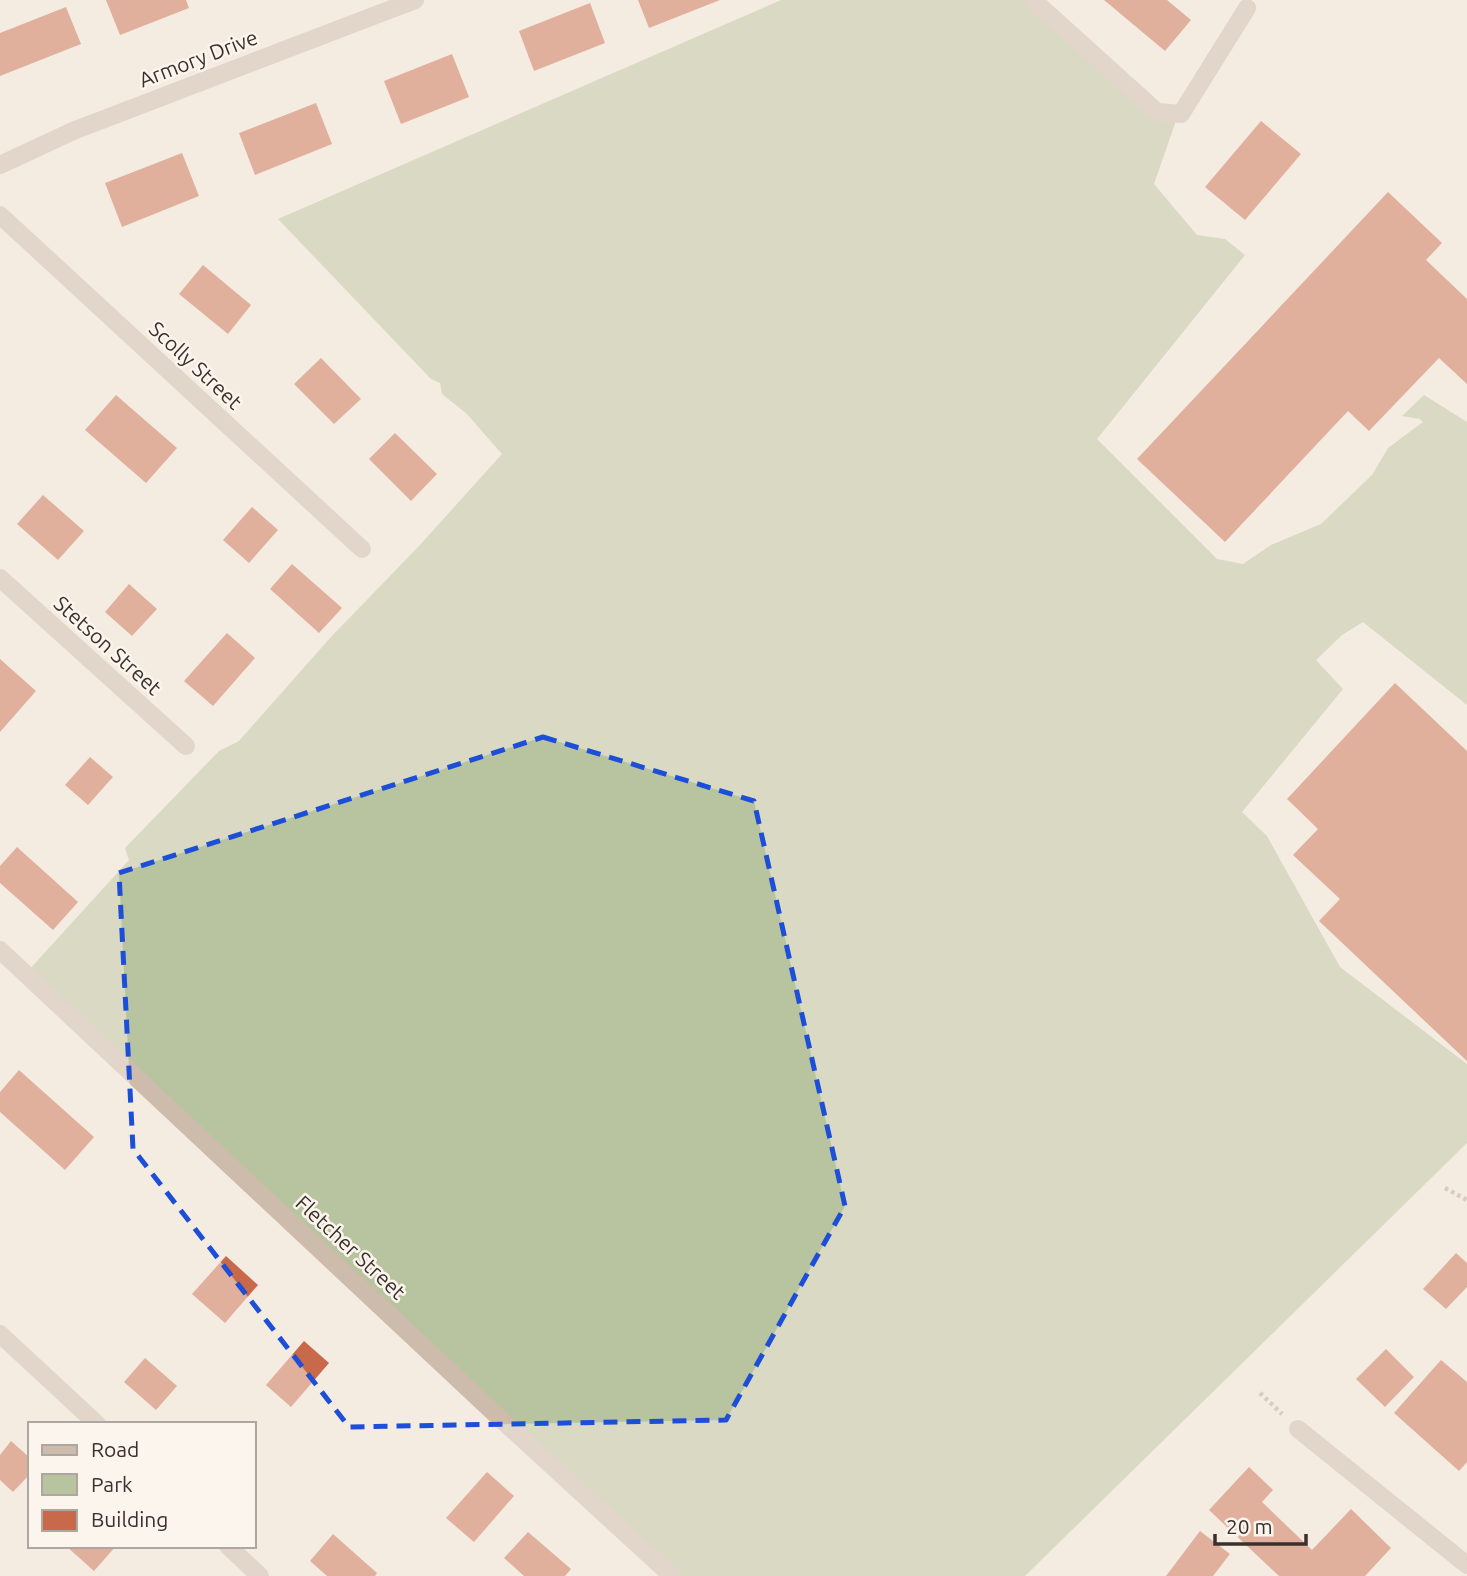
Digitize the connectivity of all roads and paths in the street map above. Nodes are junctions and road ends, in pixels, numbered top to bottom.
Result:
1 (415, 0) edge
2 (1033, 0) edge
3 (1247, 8) dead end
4 (0, 165) edge
5 (0, 215) edge
6 (362, 549) dead end
7 (0, 578) edge
8 (186, 746) dead end
9 (0, 950) edge
10 (1445, 1188) dead end
11 (1467, 1200) edge
12 (0, 1334) edge
13 (95, 1422) edge
14 (1298, 1429) dead end
15 (230, 1548) edge
16 (1467, 1565) edge
17 (260, 1576) edge
18 (672, 1576) edge

1 - 4 street, Armory Drive
2 - 3 street
5 - 6 street, Scolly Street
7 - 8 street, Stetson Street
9 - 18 street, Fletcher Street
10 - 11 path
12 - 13 street
14 - 16 street
15 - 17 street

